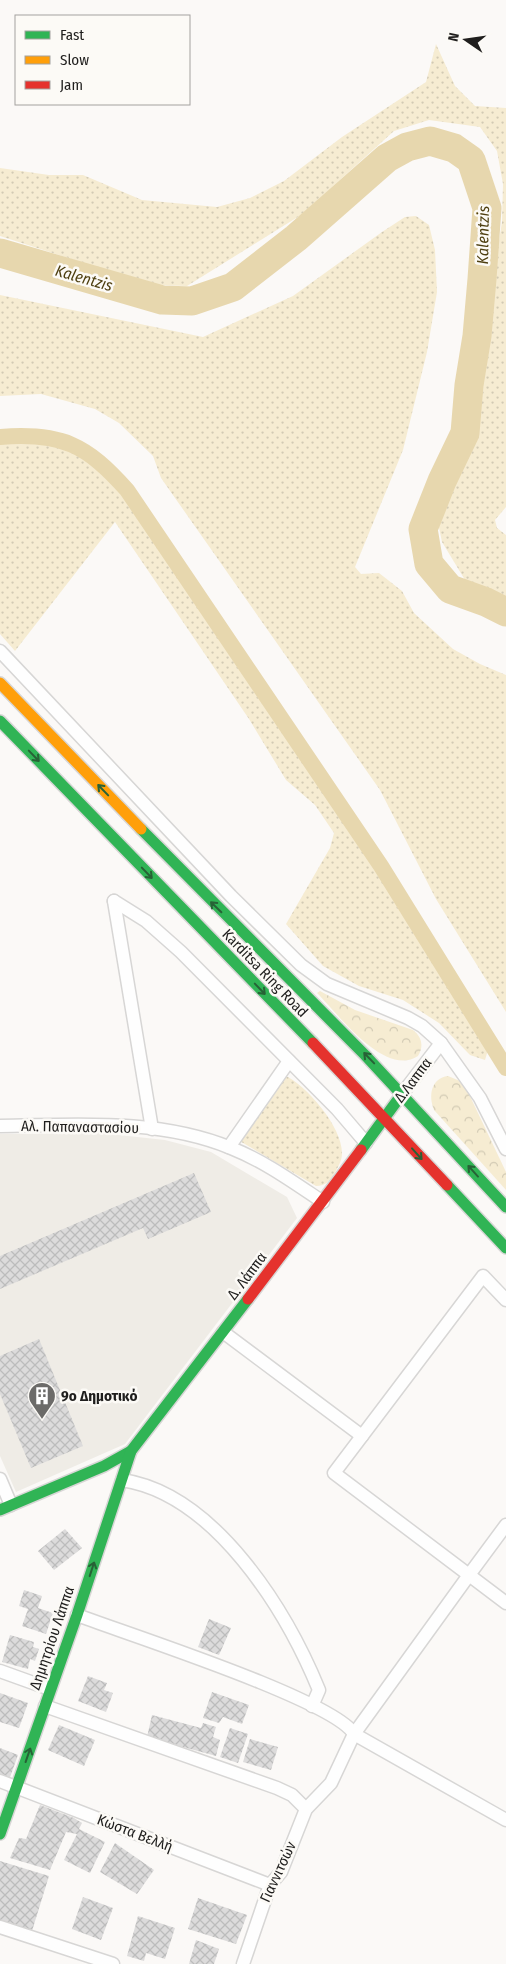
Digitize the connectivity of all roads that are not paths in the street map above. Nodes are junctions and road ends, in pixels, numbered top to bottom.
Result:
1 (0, 651) edge
2 (0, 683) edge
3 (0, 721) edge
4 (441, 1042) junction
5 (289, 1061) junction
6 (402, 1094) junction
7 (384, 1118) junction
8 (0, 1126) edge
9 (152, 1129) junction
10 (366, 1143) junction
11 (229, 1147) junction
12 (506, 1149) edge
13 (323, 1202) junction
14 (506, 1207) edge
15 (506, 1248) edge
16 (506, 1300) edge
17 (223, 1332) junction
18 (362, 1436) junction
19 (131, 1452) junction
20 (0, 1479) edge
21 (122, 1480) junction
22 (6, 1508) edge
23 (506, 1525) edge
24 (469, 1575) junction
25 (506, 1603) edge
26 (77, 1615) junction
27 (0, 1671) edge
28 (50, 1689) junction
29 (45, 1706) junction
30 (312, 1706) junction
31 (354, 1734) junction
32 (0, 1781) edge
33 (17, 1787) junction
34 (306, 1810) junction
35 (506, 1820) edge
36 (0, 1834) edge
37 (270, 1885) junction
38 (0, 1927) edge
39 (106, 1963) edge
40 (243, 1964) edge

1 - 4 street
6 -> 2 main road, Karditsa Ring Road
3 -> 7 main road, Karditsa Ring Road
4 - 6 street, Δ.Λαππα
4 - 12 street
5 - 9 street
5 - 10 street
5 - 11 street
6 - 7 main road, Δ.Λαππα
14 -> 6 main road, Karditsa Ring Road
7 - 10 main road, Δ. Λάππα
7 -> 15 main road, Karditsa Ring Road
8 - 9 street, Αλ. Παπαναστασίου
9 - 11 street, Αλ. Παπαναστασίου
10 - 13 main road, Δ. Λάππα
11 - 13 street, Αλ. Παπαναστασίου
13 - 17 main road, Δ. Λάππα
16 - 18 street
17 - 18 street
17 - 19 main road, Δ. Λάππα
18 - 24 street
19 - 21 main road, Δημητρίου Λάππα
19 - 22 main road
20 - 22 street
26 -> 21 main road, Δημητρίου Λάππα
21 - 30 street
23 - 24 street, Γιαννιτσών
24 - 25 street
24 - 31 street, Γιαννιτσών
26 - 28 main road, Δημητρίου Λάππα
26 - 30 street
27 - 28 street
28 - 29 main road, Δημητρίου Λάππα
33 -> 29 main road, Δημητρίου Λάππα
29 - 34 street
30 - 31 street
31 - 34 street, Γιαννιτσών
31 - 35 street
32 - 33 street, Κώστα Βελλή
33 - 36 main road, Δημητρίου Λάππα
33 - 37 street, Κώστα Βελλή
34 - 37 street, Γιαννιτσών
37 - 40 street, Γιαννιτσών
38 - 39 street

